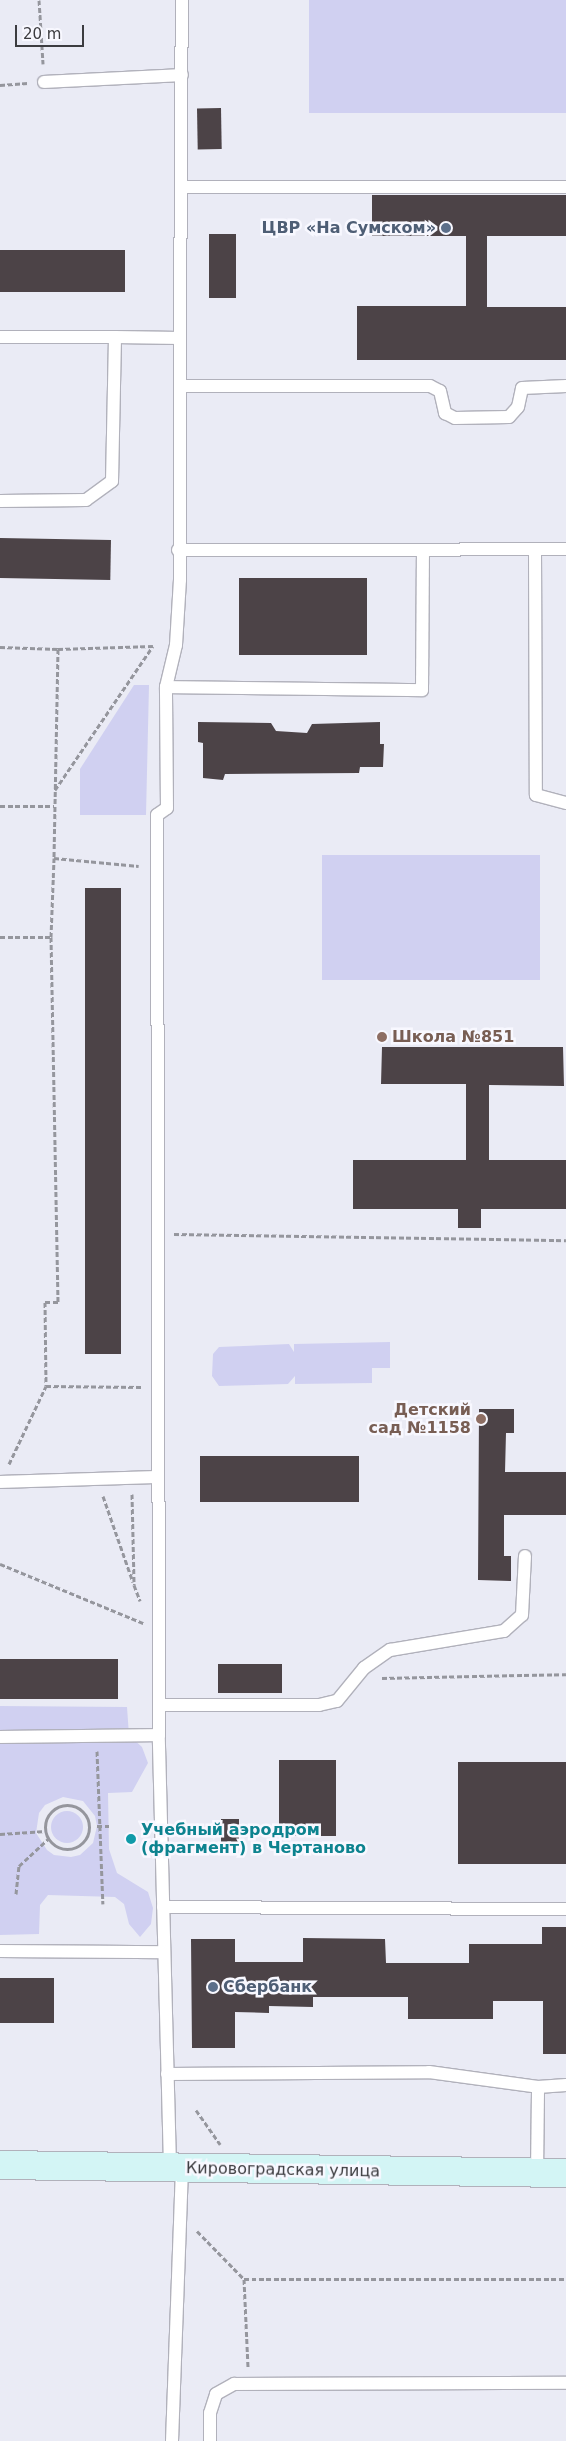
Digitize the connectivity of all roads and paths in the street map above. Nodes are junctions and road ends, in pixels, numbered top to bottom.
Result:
1 (40, 0) edge
2 (182, 0) edge
3 (182, 76) junction
4 (44, 82) junction
5 (0, 84) edge
6 (181, 187) junction
7 (566, 187) edge
8 (0, 337) edge
9 (115, 337) junction
10 (180, 338) junction
11 (180, 386) junction
12 (566, 386) edge
13 (0, 501) edge
14 (535, 549) junction
15 (566, 549) edge
16 (178, 550) junction
17 (422, 550) junction
18 (176, 645) junction
19 (153, 646) junction
20 (0, 647) edge
21 (58, 649) junction
22 (166, 687) junction
23 (54, 791) junction
24 (566, 803) edge
25 (0, 806) edge
26 (54, 806) junction
27 (54, 858) junction
28 (157, 868) junction
29 (0, 937) edge
30 (50, 937) junction
31 (158, 1234) junction
32 (566, 1240) edge
33 (46, 1386) junction
34 (158, 1386) junction
35 (158, 1477) junction
36 (97, 1479) junction
37 (0, 1482) edge
38 (525, 1556) dead end
39 (0, 1564) edge
40 (134, 1585) dead end
41 (159, 1630) junction
42 (566, 1674) edge
43 (356, 1678) junction
44 (160, 1705) junction
45 (159, 1735) junction
46 (96, 1736) junction
47 (0, 1737) edge
48 (89, 1824) junction
49 (98, 1826) junction
50 (109, 1826) dead end
51 (46, 1831) junction
52 (0, 1834) edge
53 (48, 1838) junction
54 (16, 1894) dead end
55 (102, 1904) dead end
56 (163, 1906) junction
57 (566, 1910) edge
58 (0, 1950) edge
59 (163, 1952) junction
60 (167, 2074) junction
61 (566, 2085) edge
62 (538, 2087) junction
63 (196, 2110) dead end
64 (221, 2144) dead end
65 (0, 2164) edge
66 (176, 2168) junction
67 (537, 2173) junction
68 (566, 2173) edge
69 (194, 2228) dead end
70 (244, 2279) junction
71 (566, 2279) edge
72 (249, 2383) junction
73 (566, 2383) edge
74 (172, 2441) edge
75 (210, 2441) edge

1 - 4 path
2 - 3 lane
3 - 4 lane
3 - 6 lane
4 - 5 path
6 - 7 lane
6 - 10 lane
8 - 9 lane
9 - 10 lane
9 - 13 lane
10 - 11 lane
11 - 12 lane
11 - 16 lane
14 - 15 lane
14 - 17 lane
14 - 24 lane
16 - 17 lane
16 - 18 lane
17 - 22 lane
18 - 19 path
18 - 22 lane
19 - 21 path
19 - 23 path
20 - 21 path
21 - 23 path
22 - 28 lane
23 - 26 path
25 - 26 path
26 - 27 path
27 - 28 path
27 - 30 path
28 - 31 lane
29 - 30 path
30 - 33 path
31 - 32 path
31 - 34 lane
33 - 34 path
33 - 37 path
34 - 35 lane
35 - 36 lane
35 - 41 lane
36 - 37 lane
36 - 40 path
38 - 43 lane
39 - 41 path
41 - 44 lane
42 - 43 path
43 - 44 lane
44 - 45 lane
45 - 46 lane
45 - 56 lane
46 - 47 lane
46 - 49 path
48 - 49 path
48 - 51 path
48 - 53 path
49 - 50 path
49 - 55 path
51 - 52 path
51 - 53 path
53 - 54 path
56 - 57 lane
56 - 59 lane
58 - 59 lane
59 - 60 lane
60 - 62 lane
60 - 66 lane
61 - 62 lane
62 - 67 lane
63 - 64 path
65 - 66 street, Кировоградская улица
66 - 67 street, Кировоградская улица
66 - 74 lane
67 - 68 street, Кировоградская улица
69 - 70 path
70 - 71 path
70 - 72 path
72 - 73 lane
72 - 75 lane

